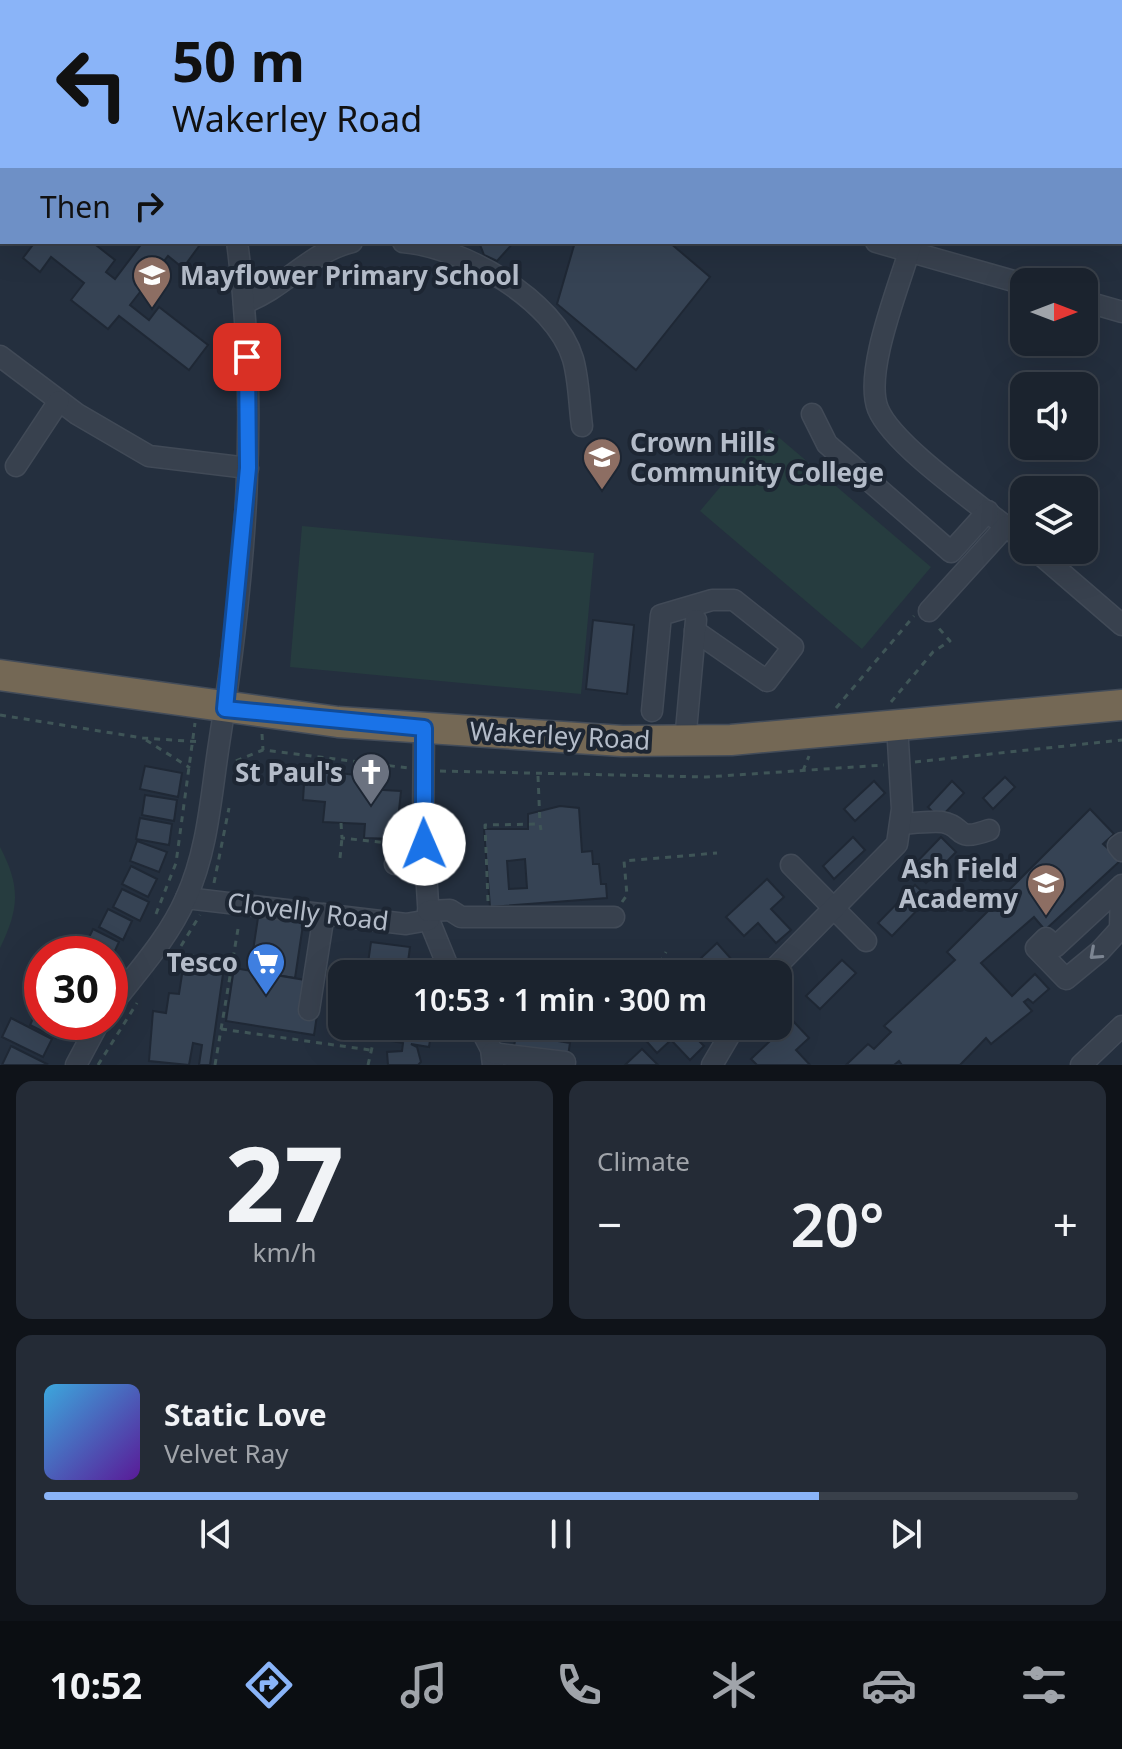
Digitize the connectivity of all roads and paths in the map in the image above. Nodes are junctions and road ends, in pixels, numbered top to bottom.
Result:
1 (237, 244) edge
2 (347, 244) edge
3 (413, 244) edge
4 (890, 244) edge
5 (910, 247) edge
6 (1010, 279) edge
7 (244, 303) junction
8 (1098, 305) edge
9 (1122, 312) edge
10 (0, 356) edge
11 (59, 401) junction
12 (812, 414) dead end
13 (582, 426) dead end
14 (16, 466) dead end
15 (248, 468) junction
16 (988, 511) junction
17 (1006, 526) junction
18 (1010, 529) edge
19 (1051, 564) edge
20 (698, 604) junction
21 (929, 611) junction
22 (1122, 625) edge
23 (695, 631) junction
24 (0, 675) edge
25 (1122, 705) edge
26 (211, 707) junction
27 (652, 711) dead end
28 (0, 715) edge
29 (882, 727) junction
30 (424, 728) junction
31 (820, 734) junction
32 (143, 738) junction
33 (1122, 740) edge
34 (192, 741) junction
35 (685, 742) junction
36 (219, 744) junction
37 (235, 762) dead end
38 (899, 763) junction
39 (190, 768) junction
40 (423, 770) junction
41 (538, 775) junction
42 (230, 804) dead end
43 (341, 823) dead end
44 (540, 824) junction
45 (902, 824) junction
46 (541, 830) dead end
47 (989, 830) dead end
48 (342, 838) junction
49 (1122, 843) edge
50 (1122, 851) edge
51 (717, 853) dead end
52 (340, 858) dead end
53 (391, 858) joint
54 (425, 862) junction
55 (791, 865) dead end
56 (1121, 886) edge
57 (186, 898) junction
58 (209, 898) junction
59 (242, 903) junction
60 (488, 907) dead end
61 (832, 907) junction
62 (314, 912) junction
63 (616, 913) joint
64 (156, 915) dead end
65 (428, 916) junction
66 (866, 941) dead end
67 (666, 952) dead end
68 (176, 953) junction
69 (445, 960) edge
70 (662, 960) edge
71 (782, 960) edge
72 (232, 962) junction
73 (168, 963) dead end
74 (128, 984) edge
75 (144, 994) dead end
76 (309, 1010) dead end
77 (1122, 1026) edge
78 (221, 1029) junction
79 (89, 1040) edge
80 (373, 1040) edge
81 (727, 1040) edge
82 (490, 1041) edge
83 (370, 1050) junction
84 (565, 1062) dead end
85 (76, 1065) edge
86 (98, 1065) edge
87 (215, 1065) edge
88 (368, 1065) edge
89 (712, 1065) edge
90 (1081, 1065) edge

1 - 7 street
2 - 7 street
3 - 13 street
4 - 5 street
5 - 6 street
5 - 16 street
7 - 15 street
8 - 9 street
10 - 11 street
11 - 14 street
11 - 15 street
12 - 16 street
15 - 26 street
16 - 17 street
17 - 18 street
17 - 21 street
19 - 22 street
20 - 23 street
20 - 23 street
20 - 27 street
21 - 29 path
21 - 31 path
23 - 35 street
24 - 26 highway, Wakerley Road
25 - 29 highway, Wakerley Road
26 - 30 highway, Wakerley Road
26 - 34 path
26 - 36 street
28 - 32 path
29 - 31 highway, Wakerley Road
29 - 38 street
30 - 35 highway, Wakerley Road
30 - 40 street
31 - 35 highway, Wakerley Road
32 - 34 path
32 - 39 path
33 - 38 path
34 - 36 path
34 - 39 path
36 - 57 street
37 - 40 path
38 - 41 path
38 - 45 street
39 - 64 path
40 - 41 path
40 - 54 street
41 - 44 path
42 - 58 path
43 - 48 path
44 - 46 path
44 - 60 path
45 - 47 street
45 - 61 street
48 - 52 path
48 - 53 path
49 - 50 street
51 - 63 path
53 - 54 street
54 - 65 street
55 - 61 street
56 -> 56 street
57 - 58 street, Clovelly Road
57 - 74 street
58 - 59 street, Clovelly Road
58 - 68 path
59 - 62 street, Clovelly Road
59 - 72 path
61 - 66 street
61 - 71 street
62 - 65 street, Clovelly Road
62 - 76 street
63 - 65 street, Clovelly Road
65 - 69 street
67 - 70 path
68 - 72 path
68 - 73 path
72 - 78 path
75 - 86 path
77 - 90 street
78 - 83 path
78 - 87 path
79 - 85 street
80 - 83 path
81 - 89 street
82 - 84 street
83 - 88 path

